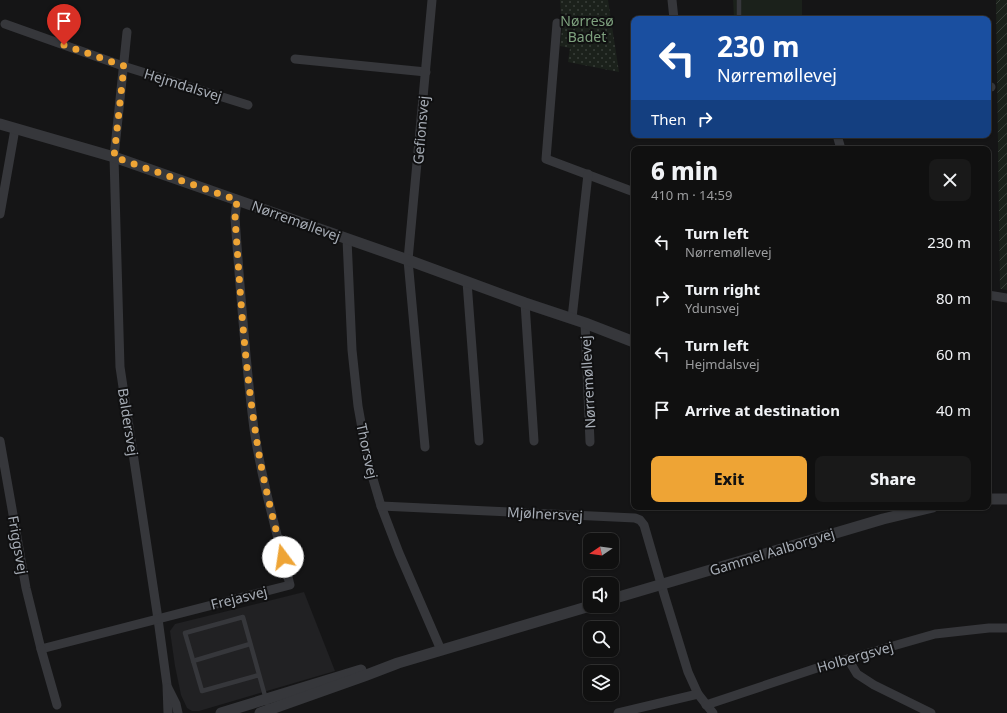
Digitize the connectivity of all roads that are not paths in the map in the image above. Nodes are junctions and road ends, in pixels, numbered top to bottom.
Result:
1 (432, 0) edge
2 (672, 0) edge
3 (739, 0) edge
4 (674, 16) edge
5 (739, 16) edge
6 (557, 23) dead end
7 (5, 24) dead end
8 (127, 32) dead end
9 (295, 59) dead end
10 (124, 66) junction
11 (426, 72) junction
12 (248, 105) dead end
13 (0, 124) edge
14 (15, 128) junction
15 (114, 157) junction
16 (588, 174) junction
17 (631, 191) edge
18 (237, 200) junction
19 (0, 214) edge
20 (347, 239) junction
21 (408, 260) junction
22 (467, 282) junction
23 (991, 295) edge
24 (1007, 298) edge
25 (525, 303) junction
26 (572, 318) junction
27 (585, 323) junction
28 (631, 341) edge
29 (0, 441) edge
30 (479, 441) dead end
31 (534, 441) dead end
32 (590, 442) dead end
33 (425, 447) dead end
34 (991, 499) edge
35 (1007, 499) edge
36 (381, 506) junction
37 (920, 510) edge
38 (661, 585) junction
39 (619, 597) edge
40 (583, 608) edge
41 (158, 619) junction
42 (1007, 628) edge
43 (250, 644) junction
44 (41, 649) junction
45 (441, 650) junction
46 (848, 659) junction
47 (193, 661) junction
48 (398, 663) junction
49 (259, 675) junction
50 (167, 685) junction
51 (698, 694) junction
52 (265, 699) junction
53 (57, 705) dead end
54 (706, 705) junction
55 (264, 712) edge
56 (168, 713) edge
57 (178, 713) edge
58 (221, 713) edge
59 (618, 713) edge
60 (713, 713) edge
61 (931, 713) edge

1 - 11 street, Gefionsvej
2 - 4 street
3 - 5 lane
6 - 16 street
7 - 10 street, Hejmdalsvej
8 - 10 street, Baldersvej
9 - 11 street
10 - 12 street, Hejmdalsvej
10 - 15 street, Baldersvej
11 - 21 street, Gefionsvej
13 - 14 street, Nørremøllevej
14 - 15 street, Nørremøllevej
14 - 19 street
15 - 18 street, Nørremøllevej
15 - 41 street, Baldersvej
16 - 17 street
16 - 26 street
18 - 20 street, Nørremøllevej
18 - 41 street, Frejasvej
20 - 21 street, Nørremøllevej
20 - 36 street, Thorsvej
21 - 22 street, Nørremøllevej
21 - 33 street
22 - 25 street, Nørremøllevej
22 - 30 street
23 - 24 street
25 - 26 street, Nørremøllevej
25 - 31 street
26 - 27 street, Nørremøllevej
27 - 28 street, Nørremøllevej
27 - 32 street, Nørremøllevej
29 - 44 street, Friggsvej
34 - 35 street
36 - 38 street, Mjølnersvej
36 - 45 street, Thorsvej
37 - 38 street, Gammel Aalborgvej
38 - 39 street, Gammel Aalborgvej
38 - 51 street, Mjølnersvej
40 - 45 street
41 - 44 street
41 - 50 street, Baldersvej
42 - 46 street, Holbergsvej
43 - 47 lane
43 - 47 lane
43 - 49 lane
44 - 53 street, Friggsvej
45 - 48 street
46 - 54 street, Holbergsvej
46 - 61 street
47 - 49 lane
48 - 52 street
48 - 55 street
49 - 52 lane
50 - 56 street, Baldersvej
50 - 57 street, Baldersvej
51 - 54 street, Mjølnersvej
51 - 59 street
52 - 55 lane
52 - 58 street
54 - 60 street, Mjølnersvej

